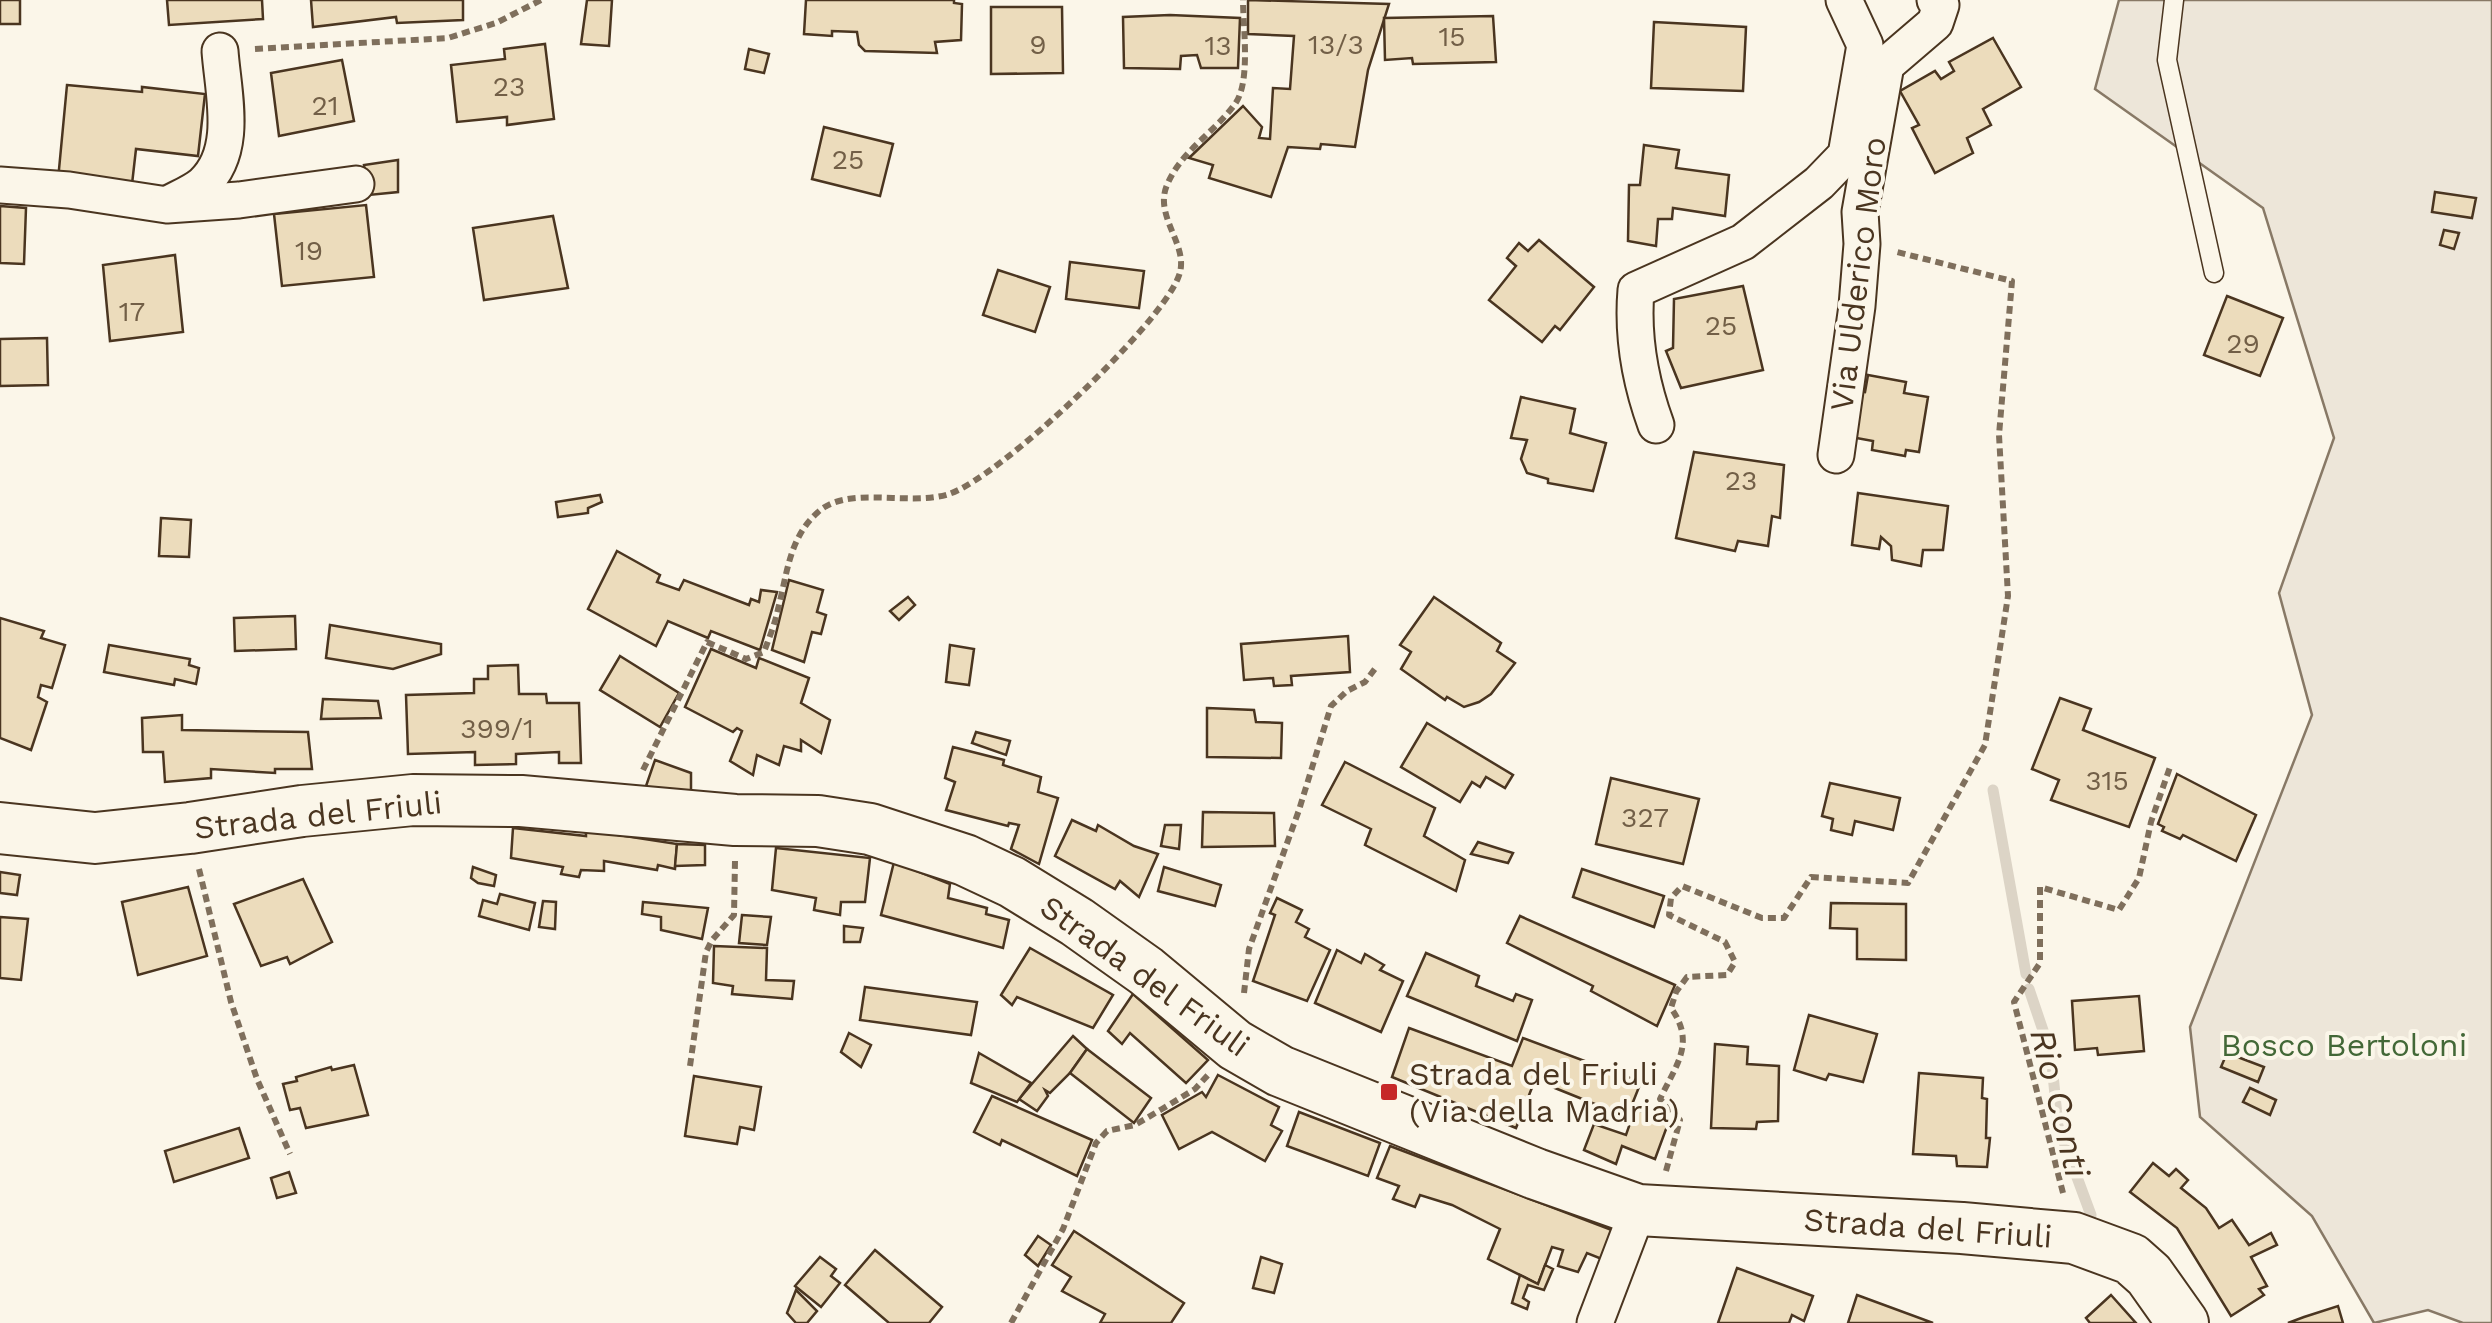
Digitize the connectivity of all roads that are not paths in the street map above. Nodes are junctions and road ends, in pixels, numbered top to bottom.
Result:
1 (1844, 0) edge
2 (1935, 0) edge
3 (2174, 0) edge
4 (220, 52) road end
5 (356, 184) dead end
6 (0, 185) edge
7 (167, 205) junction
8 (2214, 273) dead end
9 (1656, 424) dead end
10 (1836, 455) dead end
11 (0, 828) edge
12 (1650, 1211) junction
13 (1595, 1323) edge
14 (2183, 1323) edge

1 - 9 street, Via Ulderico Moro
2 - 10 street, Via Ulderico Moro
3 - 8 lane
4 - 7 street
5 - 7 street
6 - 7 street
11 - 12 main road, Strada del Friuli
12 - 13 street
12 - 14 main road, Strada del Friuli

